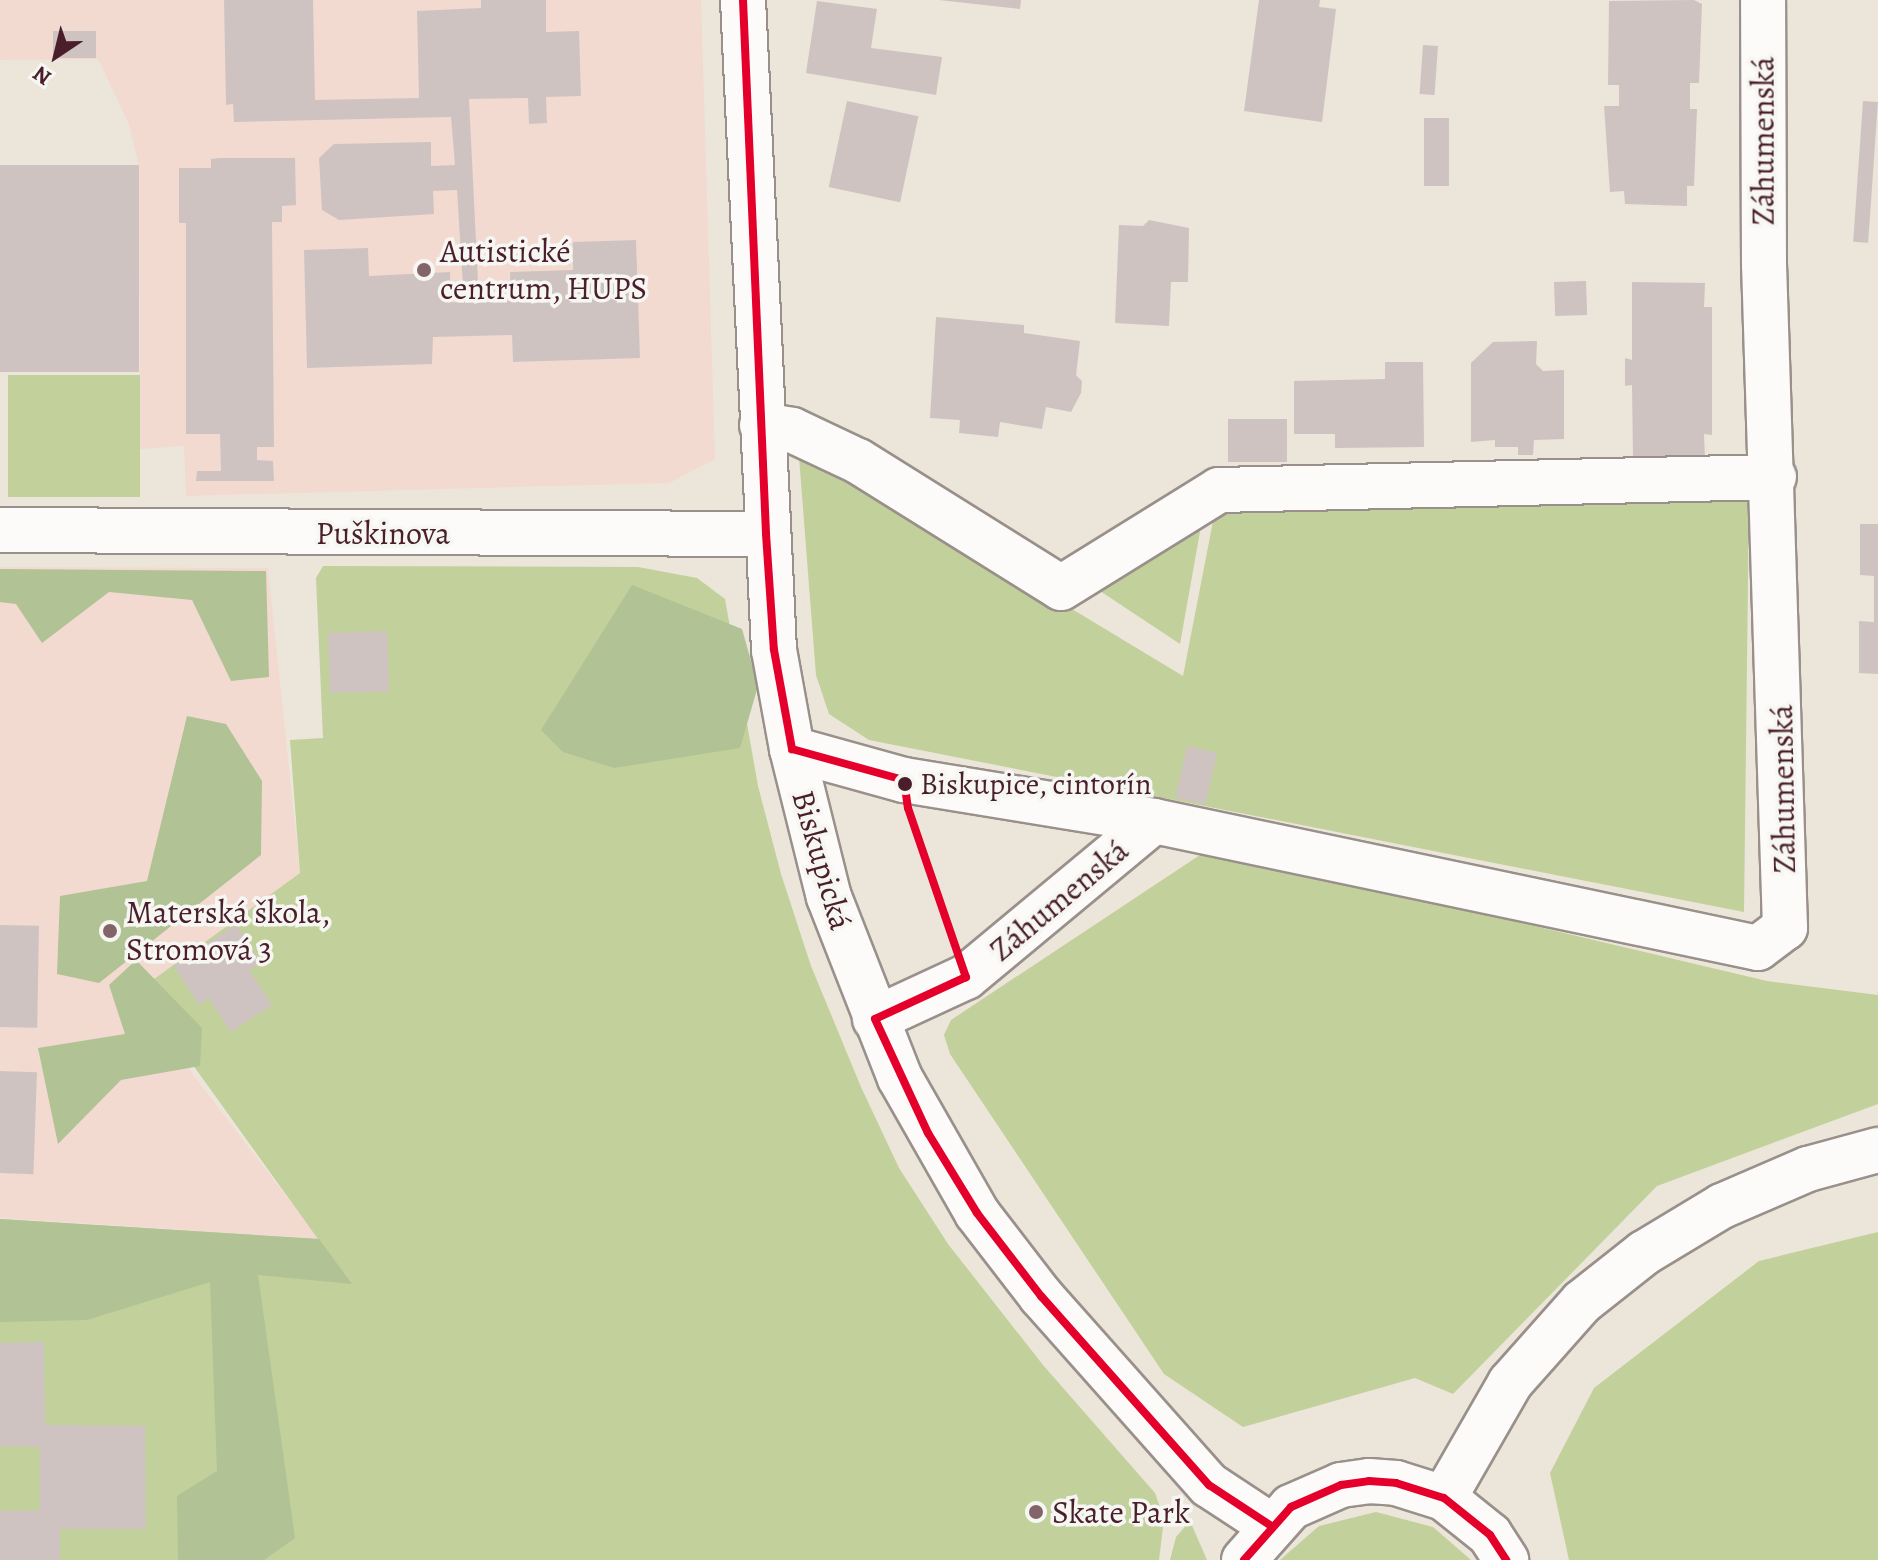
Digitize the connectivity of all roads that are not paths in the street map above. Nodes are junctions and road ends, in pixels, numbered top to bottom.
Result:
1 (743, 0) edge
2 (1763, 0) edge
3 (762, 425) junction
4 (1774, 477) junction
5 (0, 530) edge
6 (766, 534) junction
7 (792, 749) junction
8 (1154, 821) junction
9 (875, 1019) junction
10 (1878, 1150) edge
11 (1444, 1498) junction
12 (1270, 1525) junction
13 (1244, 1560) edge
14 (1506, 1560) edge

1 - 3 street, Biskupická
2 - 4 street, Záhumenská
3 - 4 street
3 - 6 street, Biskupická
4 - 8 street, Záhumenská
5 - 6 street, Puškinova
6 - 7 street, Biskupická
7 - 8 street, Záhumenská
7 - 9 street, Biskupická
8 - 9 street, Záhumenská
9 - 12 street, Biskupická
10 - 11 street
11 - 12 street
11 - 14 street
12 - 13 street

